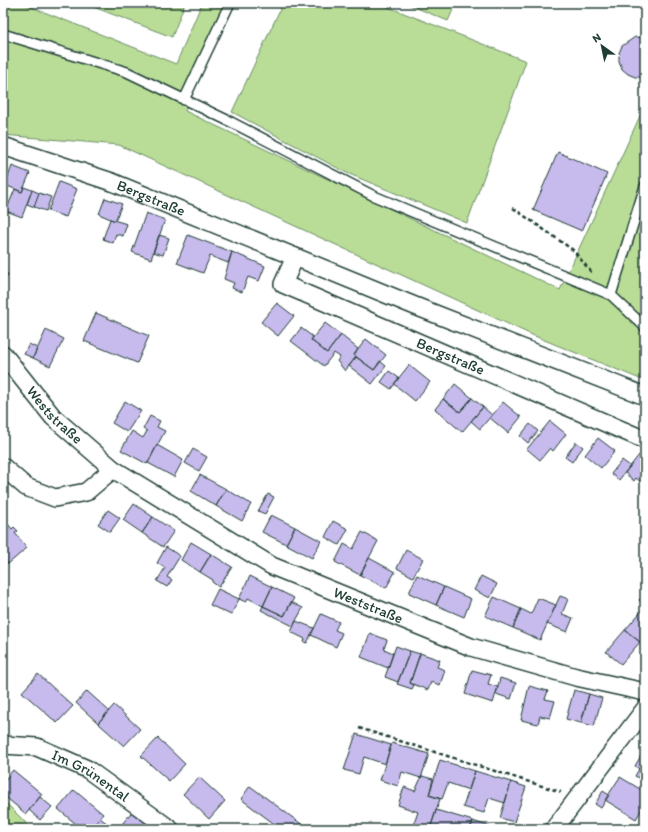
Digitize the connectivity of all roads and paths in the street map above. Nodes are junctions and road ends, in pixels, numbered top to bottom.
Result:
1 (230, 3) edge
2 (3, 34) edge
3 (184, 100) junction
4 (3, 146) edge
5 (645, 186) edge
6 (513, 208) dead end
7 (296, 257) junction
8 (611, 295) junction
9 (645, 326) edge
10 (3, 354) edge
11 (645, 396) edge
12 (645, 440) edge
13 (3, 467) edge
14 (113, 469) junction
15 (645, 692) edge
16 (645, 709) edge
17 (359, 728) dead end
18 (3, 745) edge
19 (578, 798) junction
20 (558, 828) edge
21 (170, 829) edge

1 - 3 lane
2 - 3 lane
3 - 8 lane
4 - 7 street, Bergstraße
5 - 8 lane
6 - 8 path
7 - 11 street, Bergstraße
7 - 12 street, Bergstraße
8 - 9 lane
10 - 14 street, Weststraße
13 - 14 street
14 - 15 street, Weststraße
16 - 19 street
17 - 19 path
18 - 21 street, Im Grünental
19 - 20 street

